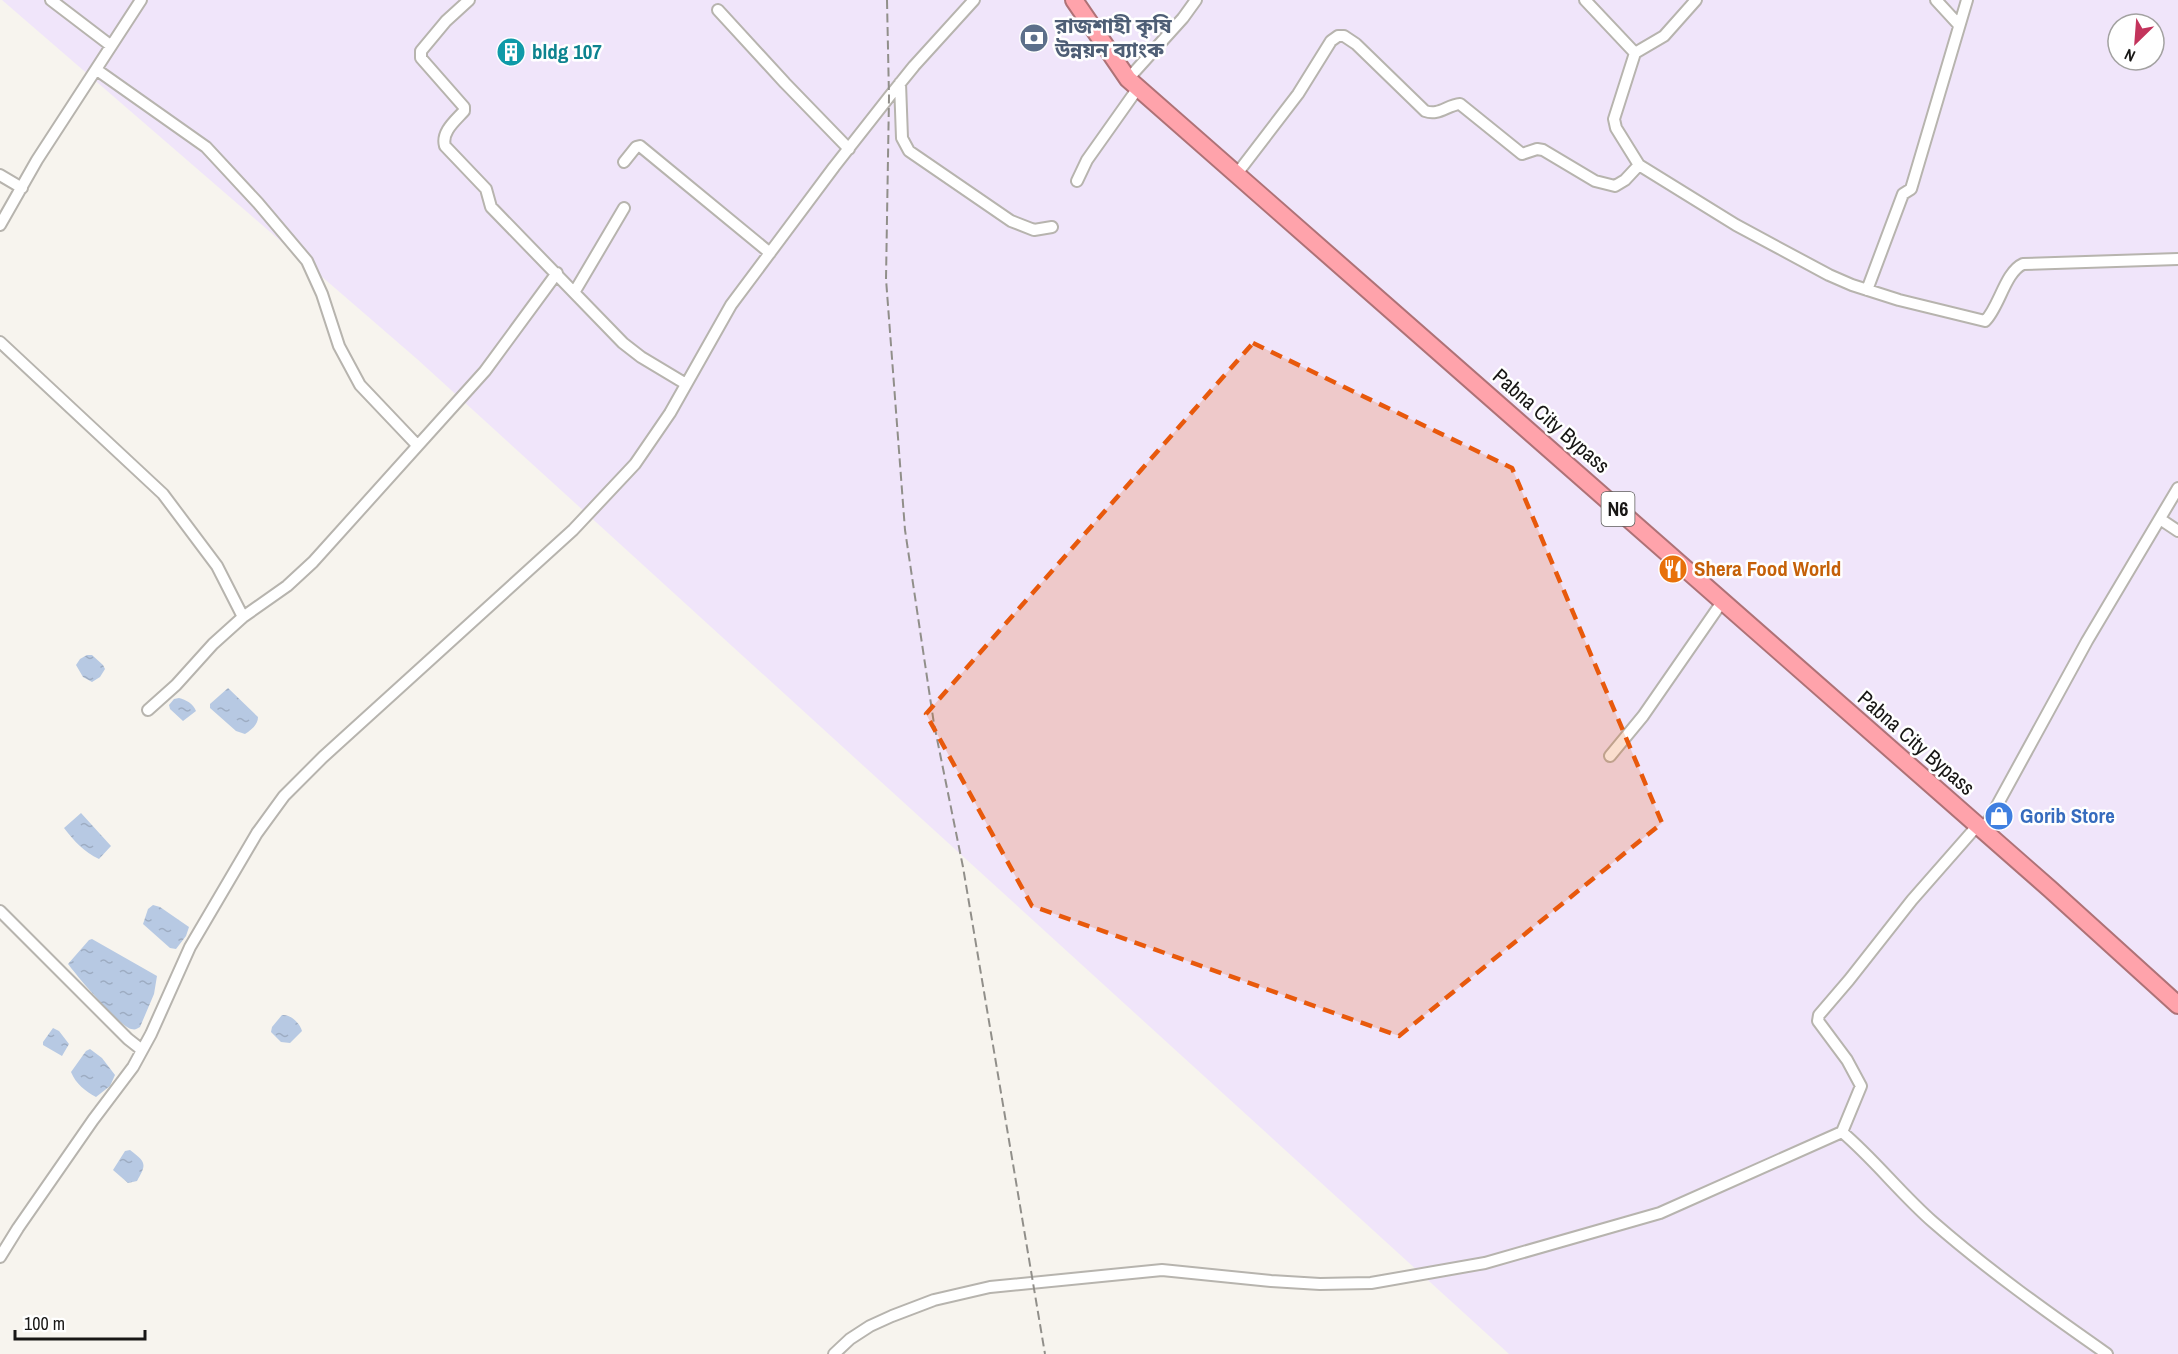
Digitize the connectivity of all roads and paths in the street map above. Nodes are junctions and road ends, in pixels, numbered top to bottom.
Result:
1 (51, 0) edge
2 (141, 0) edge
3 (469, 0) edge
4 (974, 0) edge
5 (1074, 0) edge
6 (1196, 0) edge
7 (1585, 0) edge
8 (1696, 0) edge
9 (1936, 0) edge
10 (1967, 0) edge
11 (718, 10) dead end
12 (1959, 25) junction
13 (110, 45) junction
14 (1635, 53) junction
15 (97, 70) junction
16 (900, 83) junction
17 (1133, 83) junction
18 (849, 148) junction
19 (624, 162) dead end
20 (1639, 165) junction
21 (0, 175) edge
22 (1236, 175) junction
23 (1077, 181) dead end
24 (22, 188) junction
25 (624, 208) dead end
26 (0, 225) edge
27 (1052, 226) dead end
28 (770, 253) junction
29 (2178, 259) edge
30 (557, 273) junction
31 (1867, 290) junction
32 (574, 291) junction
33 (0, 342) edge
34 (686, 384) junction
35 (417, 445) junction
36 (2178, 488) edge
37 (2160, 519) junction
38 (2178, 531) edge
39 (1722, 602) junction
40 (243, 617) junction
41 (147, 710) dead end
42 (1610, 756) dead end
43 (1980, 828) junction
44 (0, 911) edge
45 (2178, 1005) edge
46 (142, 1050) junction
47 (1842, 1132) junction
48 (0, 1257) edge
49 (834, 1354) edge
50 (2108, 1354) edge

1 - 13 street
2 - 13 street
3 - 30 street
4 - 16 street
5 - 17 highway, Pabna City Bypass / N6
6 - 17 street
7 - 14 street
8 - 14 street
9 - 12 street
10 - 12 street
11 - 18 street
12 - 31 street
13 - 15 street
14 - 20 street
15 - 24 street
15 - 35 street
16 - 18 street
16 - 27 street
17 - 22 highway, Pabna City Bypass / N6
17 - 23 street
18 - 28 street
19 - 28 street
20 - 22 street
20 - 31 street
21 - 24 street
22 - 39 highway, Pabna City Bypass / N6
24 - 26 street
25 - 32 street
28 - 34 street
29 - 31 street
30 - 32 street
30 - 35 street
32 - 34 street
33 - 40 street
34 - 46 street
35 - 40 street
36 - 37 street
37 - 38 street
37 - 43 street
39 - 42 street
39 - 43 highway, Pabna City Bypass / N6
40 - 41 street
43 - 45 highway, Pabna City Bypass / N6
43 - 47 street
44 - 46 street
46 - 48 street
47 - 49 street
47 - 50 street

